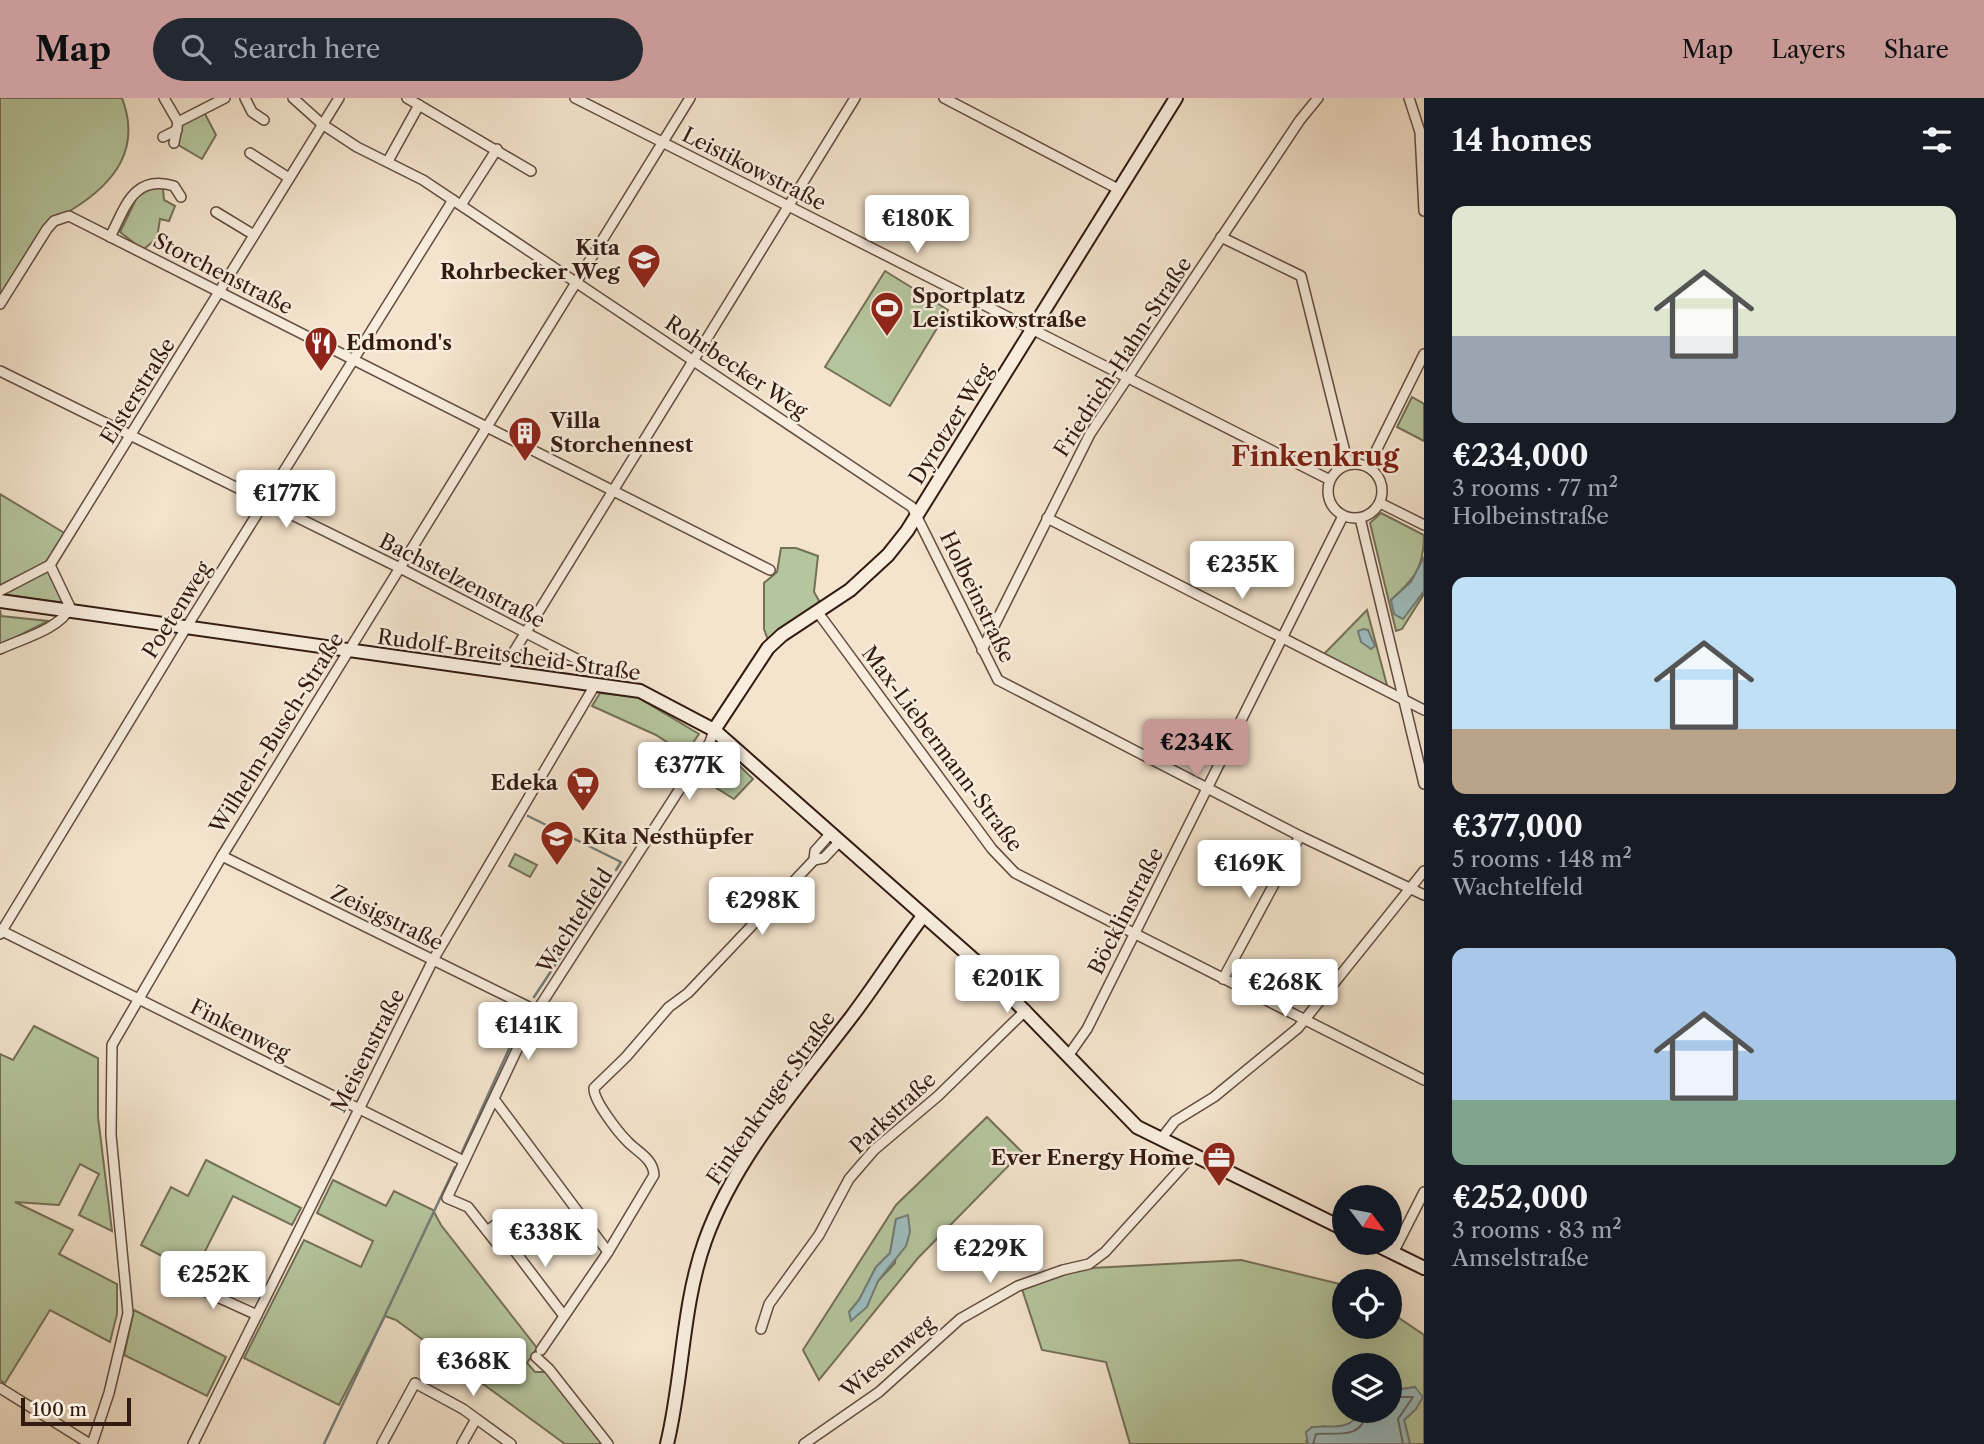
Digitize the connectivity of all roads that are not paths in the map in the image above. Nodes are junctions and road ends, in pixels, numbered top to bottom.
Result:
1 (164, 98) edge
2 (225, 98) edge
3 (245, 98) edge
4 (293, 98) edge
5 (339, 98) edge
6 (407, 98) edge
7 (575, 98) edge
8 (690, 98) edge
9 (855, 98) edge
10 (944, 98) edge
11 (1176, 98) edge
12 (1318, 98) edge
13 (1409, 98) edge
14 (419, 105) junction
15 (264, 120) dead end
16 (322, 124) junction
17 (177, 126) junction
18 (163, 137) dead end
19 (174, 143) dead end
20 (662, 143) junction
21 (497, 149) junction
22 (250, 153) dead end
23 (388, 161) junction
24 (531, 171) dead end
25 (289, 178) junction
26 (1120, 190) junction
27 (181, 197) dead end
28 (457, 203) junction
29 (789, 206) junction
30 (1424, 211) edge
31 (216, 212) dead end
32 (254, 235) junction
33 (110, 237) junction
34 (1221, 237) junction
35 (578, 281) junction
36 (221, 292) junction
37 (0, 304) edge
38 (1032, 330) junction
39 (1424, 354) edge
40 (354, 359) junction
41 (694, 359) junction
42 (0, 371) edge
43 (1128, 377) junction
44 (487, 426) junction
45 (131, 436) junction
46 (1348, 464) junction
47 (1368, 467) junction
48 (1329, 480) junction
49 (614, 489) junction
50 (265, 503) junction
51 (1380, 503) junction
52 (918, 515) junction
53 (1343, 516) junction
54 (1047, 518) junction
55 (1360, 518) junction
56 (1424, 525) edge
57 (50, 565) junction
58 (400, 568) junction
59 (770, 570) dead end
60 (0, 591) edge
61 (0, 601) edge
62 (0, 607) edge
63 (68, 613) junction
64 (819, 614) junction
65 (186, 628) junction
66 (525, 633) junction
67 (1281, 638) junction
68 (0, 649) edge
69 (982, 650) junction
70 (348, 652) junction
71 (502, 671) junction
72 (606, 674) dead end
73 (595, 685) junction
74 (1405, 701) junction
75 (1424, 710) edge
76 (714, 730) junction
77 (1424, 784) edge
78 (1208, 788) junction
79 (1300, 836) junction
80 (836, 837) junction
81 (222, 856) junction
82 (1424, 871) edge
83 (1410, 888) junction
84 (1424, 895) edge
85 (923, 916) junction
86 (1, 932) edge
87 (1133, 934) junction
88 (433, 960) junction
89 (1223, 979) junction
90 (136, 998) junction
91 (1026, 1010) junction
92 (537, 1011) junction
93 (1304, 1020) junction
94 (1068, 1056) junction
95 (1424, 1080) edge
96 (494, 1099) junction
97 (359, 1109) junction
98 (1161, 1139) junction
99 (1193, 1155) junction
100 (464, 1161) junction
101 (1424, 1192) edge
102 (1332, 1223) edge
103 (1402, 1235) edge
104 (608, 1252) junction
105 (1397, 1255) edge
106 (1424, 1268) edge
107 (182, 1281) dead end
108 (257, 1315) junction
109 (564, 1316) junction
110 (761, 1329) dead end
111 (0, 1388) edge
112 (476, 1419) junction
113 (91, 1444) edge
114 (193, 1444) edge
115 (382, 1444) edge
116 (462, 1444) edge
117 (511, 1444) edge
118 (608, 1444) edge
119 (667, 1444) edge
120 (804, 1444) edge

1 - 17 street
2 - 17 street
3 - 15 street
4 - 16 street, Rohrbecker Weg
5 - 16 street, Elsterstraße
6 - 14 street
7 - 20 street, Leistikowstraße
8 - 20 street, Wilhelm-Busch-Straße
9 - 29 street
10 - 26 street
11 - 26 street, Dyrotzer Weg
12 - 34 street, Friedrich-Hahn-Straße
13 - 30 street
14 - 21 street
14 - 23 street
16 - 23 street, Rohrbecker Weg
16 - 25 street, Elsterstraße
17 - 18 street
17 - 19 street
20 - 29 street, Leistikowstraße
20 - 35 street, Wilhelm-Busch-Straße
21 - 24 street
21 - 28 street
22 - 25 street
23 - 28 street, Rohrbecker Weg
25 - 32 street, Elsterstraße
26 - 38 street, Dyrotzer Weg
27 - 33 street
28 - 35 street, Rohrbecker Weg
28 - 40 street, Poetenweg
29 - 38 street, Leistikowstraße
29 - 41 street
31 - 32 street
32 - 36 street, Elsterstraße
33 - 36 street, Storchenstraße
33 - 37 street, Storchenstraße
34 - 43 street, Friedrich-Hahn-Straße
34 - 46 street
35 - 41 street, Rohrbecker Weg
35 - 44 street, Wilhelm-Busch-Straße
36 - 40 street, Storchenstraße
36 - 45 street, Elsterstraße
38 - 43 street, Leistikowstraße
38 - 52 street, Dyrotzer Weg
39 - 47 street
40 - 44 street, Storchenstraße
40 - 50 street, Poetenweg
41 - 49 street
41 - 52 street, Rohrbecker Weg
42 - 45 street, Bachstelzenstraße
43 - 48 street, Leistikowstraße
43 - 54 street, Friedrich-Hahn-Straße
44 - 49 street, Storchenstraße
44 - 58 street, Wilhelm-Busch-Straße
45 - 50 street, Bachstelzenstraße
45 - 57 street, Elsterstraße
46 - 47 street
46 - 48 street
47 - 51 street
48 - 53 street
49 - 59 street, Storchenstraße
49 - 66 street
50 - 58 street, Bachstelzenstraße
50 - 65 street, Poetenweg
51 - 55 street
51 - 56 street
52 - 64 street, Dyrotzer Weg
52 - 69 street, Holbeinstraße
53 - 55 street
53 - 67 street, Böcklinstraße
54 - 67 street
54 - 69 street, Friedrich-Hahn-Straße
55 - 74 street
57 - 60 street
57 - 63 street
58 - 66 street, Bachstelzenstraße
58 - 70 street, Wilhelm-Busch-Straße
61 - 63 street, Rudolf-Breitscheid-Straße
62 - 63 street, Rudolf-Breitscheid-Straße
63 - 65 street, Rudolf-Breitscheid-Straße
63 - 68 street
64 - 76 street, Dyrotzer Weg
64 - 87 street, Max-Liebermann-Straße
65 - 70 street, Rudolf-Breitscheid-Straße
65 - 86 street, Poetenweg
66 - 71 street
66 - 72 street, Bachstelzenstraße
67 - 74 street
67 - 78 street, Böcklinstraße
69 - 78 street, Holbeinstraße
70 - 71 street, Rudolf-Breitscheid-Straße
70 - 81 street, Wilhelm-Busch-Straße
71 - 73 street, Rudolf-Breitscheid-Straße
73 - 76 street, Rudolf-Breitscheid-Straße
73 - 88 street, Meisenstraße
74 - 75 street
74 - 77 street
76 - 80 street, Rudolf-Breitscheid-Straße
76 - 92 street, Wachtelfeld
78 - 79 street, Holbeinstraße
78 - 87 street, Böcklinstraße
79 - 83 street, Holbeinstraße
79 - 89 street
80 - 85 street, Rudolf-Breitscheid-Straße
80 - 104 street
81 - 88 street, Zeisigstraße
81 - 90 street, Wilhelm-Busch-Straße
82 - 83 street
83 - 84 street, Holbeinstraße
83 - 93 street
85 - 91 street, Rudolf-Breitscheid-Straße
85 - 119 street, Finkenkruger Straße
86 - 90 street, Finkenweg
87 - 89 street, Max-Liebermann-Straße
87 - 94 street, Böcklinstraße
88 - 92 street, Zeisigstraße
88 - 97 street, Meisenstraße
89 - 93 street, Max-Liebermann-Straße
90 - 97 street, Finkenweg
90 - 113 street, Wilhelm-Busch-Straße
91 - 94 street, Rudolf-Breitscheid-Straße
91 - 110 street, Parkstraße
92 - 96 street, Wachtelfeld
93 - 95 street, Max-Liebermann-Straße
93 - 98 street
94 - 98 street, Rudolf-Breitscheid-Straße
96 - 100 street, Wachtelfeld
96 - 104 street
97 - 100 street, Finkenweg
97 - 108 street, Meisenstraße
98 - 99 street, Rudolf-Breitscheid-Straße
99 - 102 street, Rudolf-Breitscheid-Straße
99 - 120 street, Wiesenweg
100 - 109 street, Wachtelfeld
101 - 103 street
104 - 109 street
105 - 106 street
107 - 108 street
108 - 114 street, Meisenstraße
109 - 118 street
111 - 113 street
112 - 115 street
112 - 116 street
112 - 117 street

